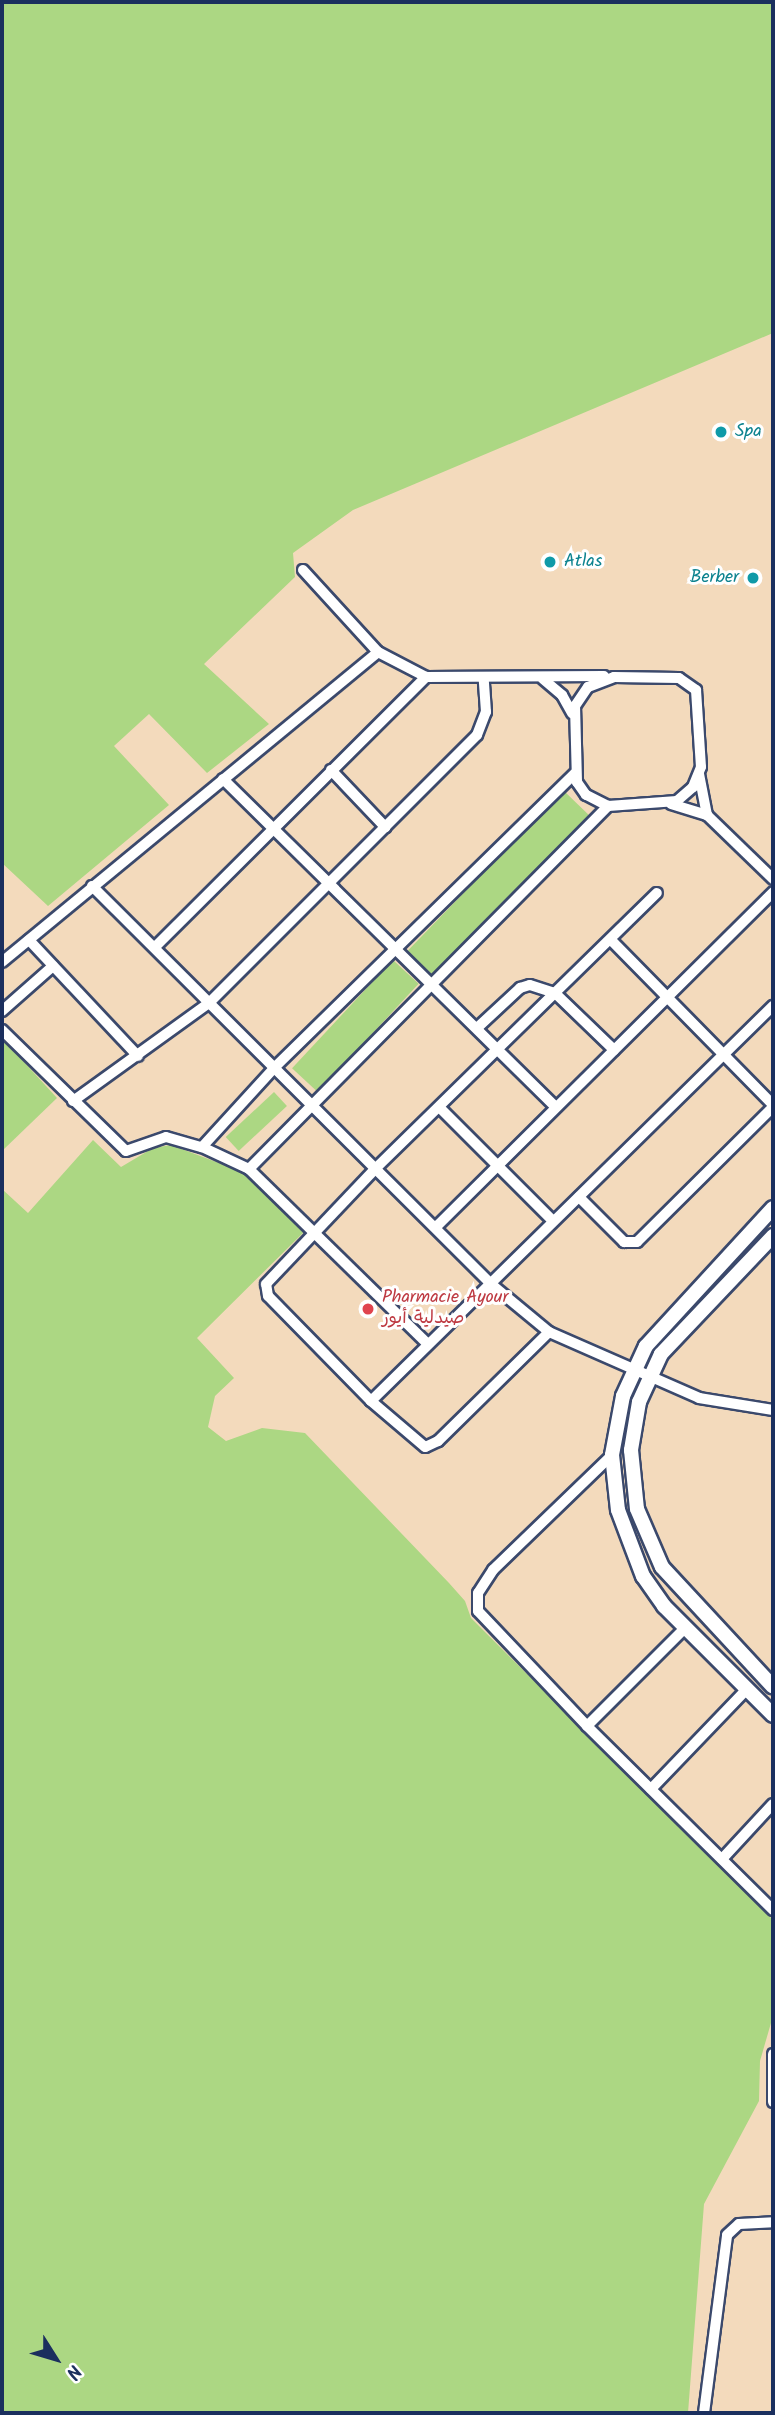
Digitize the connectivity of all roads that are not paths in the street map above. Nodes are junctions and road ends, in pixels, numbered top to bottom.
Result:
1 (303, 570) dead end
2 (379, 652) junction
3 (426, 677) junction
4 (614, 677) junction
5 (543, 679) junction
6 (484, 680) junction
7 (572, 713) junction
8 (331, 770) junction
9 (574, 774) junction
10 (699, 774) junction
11 (223, 779) junction
12 (670, 804) junction
13 (608, 806) junction
14 (707, 815) junction
15 (272, 827) junction
16 (385, 827) junction
17 (773, 879) edge
18 (329, 882) junction
19 (92, 886) junction
20 (773, 892) edge
21 (657, 893) dead end
22 (29, 940) junction
23 (611, 940) junction
24 (155, 947) junction
25 (396, 948) junction
26 (2, 962) edge
27 (53, 966) junction
28 (432, 984) junction
29 (555, 993) junction
30 (667, 998) junction
31 (209, 1003) junction
32 (773, 1006) edge
33 (2, 1011) edge
34 (477, 1028) junction
35 (2, 1030) edge
36 (498, 1048) junction
37 (614, 1050) junction
38 (723, 1052) junction
39 (138, 1056) junction
40 (275, 1067) junction
41 (73, 1101) junction
42 (313, 1104) junction
43 (773, 1106) edge
44 (556, 1107) junction
45 (440, 1108) junction
46 (202, 1147) junction
47 (498, 1165) junction
48 (376, 1168) junction
49 (249, 1169) junction
50 (579, 1196) junction
51 (773, 1208) edge
52 (553, 1221) junction
53 (436, 1227) junction
54 (316, 1231) junction
55 (773, 1236) edge
56 (491, 1284) junction
57 (549, 1332) junction
58 (428, 1344) junction
59 (634, 1371) junction
60 (650, 1378) junction
61 (371, 1401) junction
62 (773, 1410) edge
63 (612, 1455) junction
64 (685, 1628) junction
65 (773, 1687) edge
66 (747, 1689) junction
67 (773, 1715) edge
68 (587, 1726) junction
69 (651, 1789) junction
70 (773, 1804) edge
71 (722, 1859) junction
72 (773, 1910) edge
73 (773, 2054) edge
74 (773, 2102) edge
75 (773, 2222) edge
76 (704, 2413) edge

1 - 2 street
2 - 3 street
2 - 11 street
3 - 6 street
3 - 8 street
4 - 5 street
4 - 7 street
4 - 10 street
5 - 6 street
5 - 7 street
6 - 16 street
7 - 9 street
8 - 15 street
8 - 16 street
9 - 13 street
9 - 25 street
10 - 12 street
10 - 14 street
11 - 15 street
11 - 19 street
12 - 13 street
12 - 14 street
13 - 28 street
14 - 17 street
15 - 18 street
15 - 24 street
16 - 18 street
18 - 25 street
18 - 31 street
19 - 22 street
19 - 24 street
20 - 30 street
21 - 23 street
22 - 26 street
22 - 27 street
23 - 29 street
23 - 30 street
24 - 31 street
25 - 28 street
25 - 40 street
27 - 33 street
27 - 39 street
28 - 34 street
28 - 42 street
29 - 34 street
29 - 36 street
29 - 37 street
30 - 37 street
30 - 38 street
31 - 39 street
31 - 40 street
32 - 38 street
34 - 36 street
35 - 41 street
36 - 44 street
36 - 45 street
37 - 44 street
38 - 43 street
38 - 50 street
39 - 41 street
40 - 42 street
40 - 46 street
41 - 46 street
42 - 48 street
42 - 49 street
43 - 50 street
44 - 47 street
45 - 47 street
45 - 48 street
46 - 49 street
47 - 52 street
47 - 53 street
48 - 53 street
48 - 54 street
49 - 54 street
50 - 52 street
51 - 59 street
52 - 56 street
53 - 56 street
54 - 58 street
54 - 61 street
55 - 60 street
56 - 57 street
56 - 58 street
57 - 59 street
57 - 61 street
58 - 61 street
59 - 60 street
59 - 63 street
60 - 62 street
60 - 65 street
63 - 64 street
63 - 68 street
64 - 66 street
64 - 68 street
66 - 67 street
66 - 69 street
68 - 69 street
69 - 71 street
70 - 71 street
71 - 72 street
73 - 74 street
75 - 76 street

